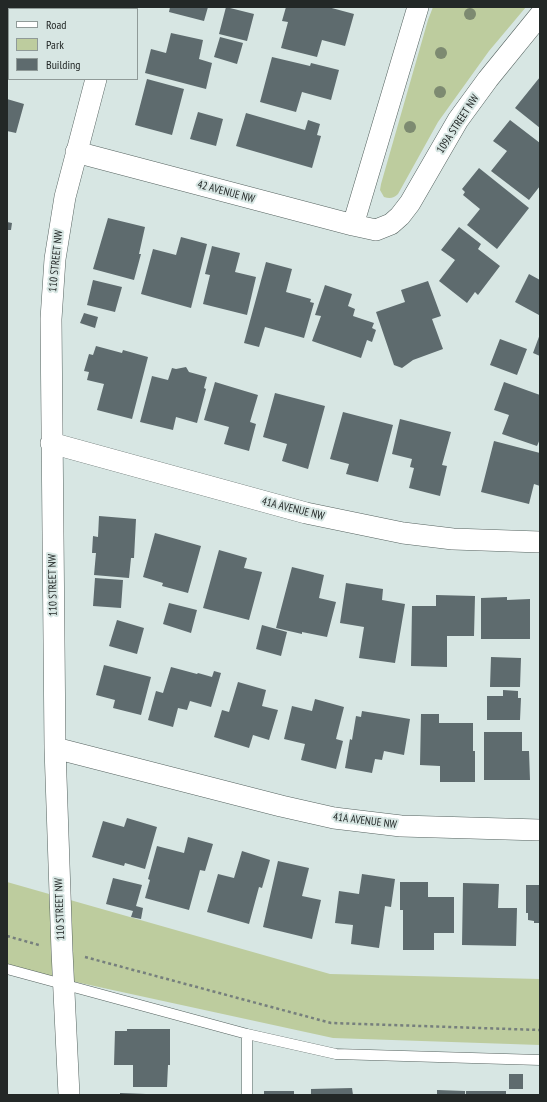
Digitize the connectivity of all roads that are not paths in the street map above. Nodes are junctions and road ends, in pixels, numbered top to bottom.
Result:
1 (418, 7) edge
2 (540, 14) edge
3 (96, 80) edge
4 (76, 152) junction
5 (353, 225) junction
6 (376, 230) joint
7 (51, 443) junction
8 (540, 542) edge
9 (55, 748) junction
10 (540, 830) edge
11 (7, 969) edge
12 (63, 984) junction
13 (247, 1034) junction
14 (540, 1060) edge
15 (69, 1095) edge
16 (247, 1095) edge

1 - 5 street
2 - 6 street, 109A STREET NW
3 - 4 street, 110 STREET NW
4 - 5 street, 42 AVENUE NW
4 - 7 street, 110 STREET NW
5 - 6 street, 42 AVENUE NW
7 - 8 street, 41A AVENUE NW
7 - 9 street, 110 STREET NW
9 - 10 street, 41A AVENUE NW
9 - 12 street, 110 STREET NW
11 - 12 lane
12 - 13 lane
12 - 15 street, 110 STREET NW
13 - 14 lane
13 - 16 lane

